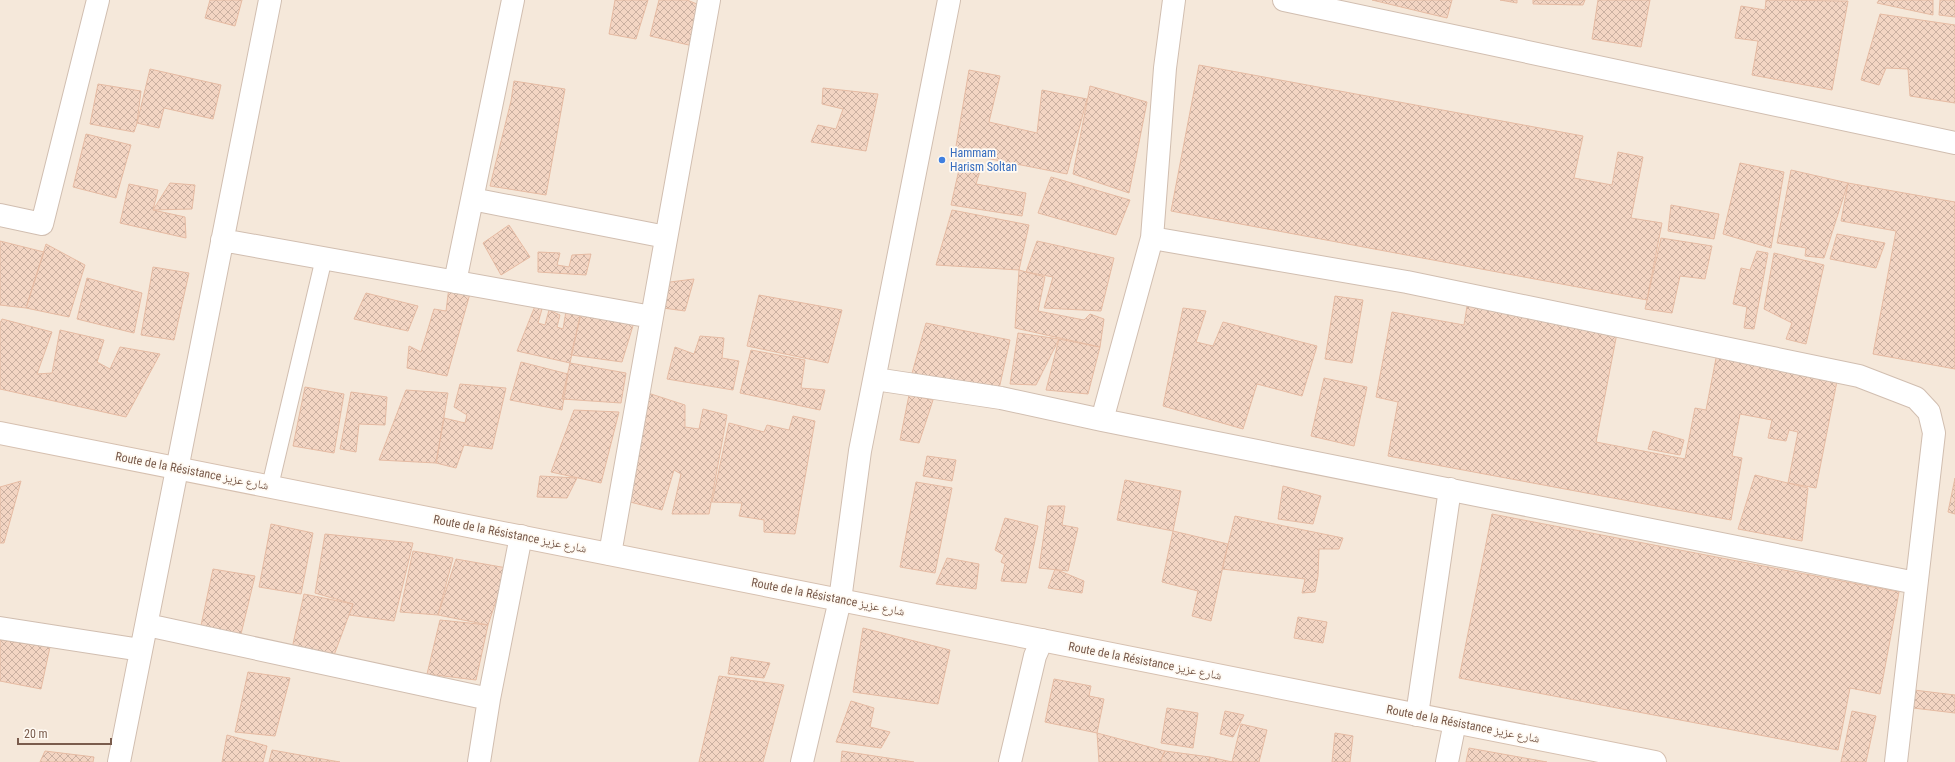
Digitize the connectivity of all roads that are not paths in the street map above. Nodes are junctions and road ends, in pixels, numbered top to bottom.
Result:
1 (98, 0) edge
2 (270, 0) edge
3 (513, 0) edge
4 (709, 0) edge
5 (949, 0) edge
6 (1174, 0) edge
7 (1284, 0) edge
8 (1955, 143) edge
9 (472, 199) junction
10 (0, 215) edge
11 (666, 237) junction
12 (1152, 238) junction
13 (222, 240) junction
14 (324, 258) junction
15 (455, 282) junction
16 (652, 317) junction
17 (874, 379) junction
18 (1102, 420) junction
19 (0, 433) edge
20 (177, 468) junction
21 (270, 486) junction
22 (1450, 489) junction
23 (521, 536) junction
24 (610, 554) junction
25 (1916, 583) junction
26 (840, 600) junction
27 (147, 625) junction
28 (0, 628) edge
29 (1042, 640) junction
30 (141, 650) junction
31 (489, 700) junction
32 (1417, 715) junction
33 (1455, 722) junction
34 (1645, 761) edge
35 (119, 762) edge
36 (479, 762) edge
37 (802, 762) edge
38 (1010, 762) edge
39 (1447, 762) edge
40 (1896, 762) edge

1 - 10 street
2 - 13 street
3 - 9 street
4 - 11 street
5 - 17 street
6 - 12 street
7 - 8 street
9 - 11 street
9 - 15 street
11 - 16 street
12 - 18 street
12 - 25 street
13 - 14 street
13 - 20 street
14 - 15 street
14 - 21 lane
15 - 16 street
16 - 24 street
17 - 18 street
17 - 26 street
18 - 22 street
19 - 20 street, Route de la Résistance شارع عزيز
20 - 21 street, Route de la Résistance شارع عزيز
20 - 27 street
21 - 23 street, Route de la Résistance شارع عزيز
22 - 25 street
22 - 32 street
23 - 24 street, Route de la Résistance شارع عزيز
23 - 31 street
24 - 26 street, Route de la Résistance شارع عزيز
25 - 40 street
26 - 29 street, Route de la Résistance شارع عزيز
26 - 37 street
27 - 30 street
27 - 31 street
28 - 30 street
29 - 32 street, Route de la Résistance شارع عزيز
29 - 38 street
30 - 35 street
31 - 36 street
32 - 33 street, Route de la Résistance شارع عزيز
33 - 34 street, Route de la Résistance شارع عزيز
33 - 39 street

